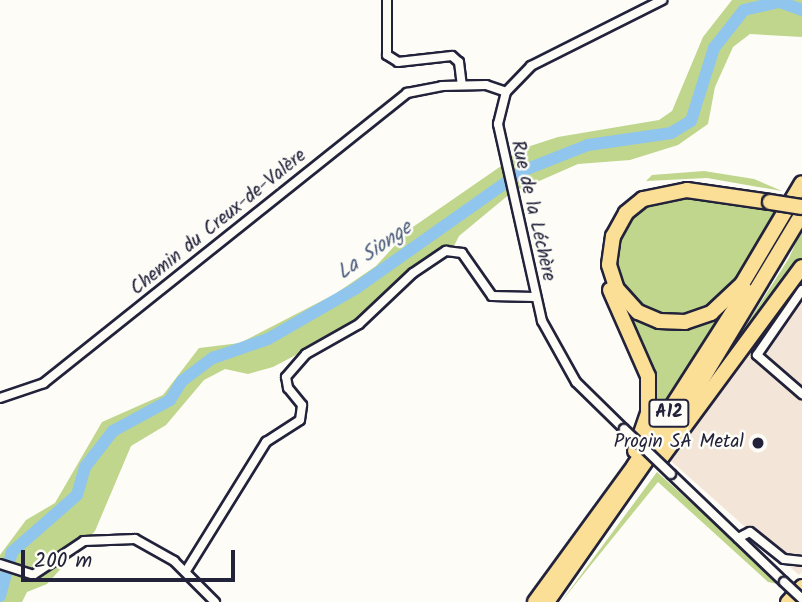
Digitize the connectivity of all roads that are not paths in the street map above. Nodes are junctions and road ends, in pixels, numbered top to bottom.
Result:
1 (387, 0) edge
2 (662, 0) edge
3 (462, 85) junction
4 (506, 92) junction
5 (802, 183) edge
6 (802, 194) edge
7 (771, 199) junction
8 (802, 201) edge
9 (802, 207) edge
10 (802, 214) edge
11 (802, 267) edge
12 (802, 290) edge
13 (534, 297) junction
14 (802, 394) edge
15 (0, 398) edge
16 (608, 502) junction
17 (738, 538) junction
18 (802, 561) edge
19 (0, 564) edge
20 (186, 571) junction
21 (802, 586) edge
22 (802, 599) edge
23 (215, 602) edge
24 (535, 602) edge
25 (547, 602) edge
26 (559, 602) edge
27 (788, 602) edge

1 - 3 street
2 - 4 street
3 - 4 street, Chemin du Creux-de-Valère
3 - 15 street, Chemin du Creux-de-Valère
4 - 13 street, Rue de la Léchère
5 - 7 highway
6 - 16 highway, A12
7 - 8 highway
7 - 9 highway, bridge
7 - 16 highway
10 - 25 highway, A12
11 - 26 highway
12 - 14 street
13 - 17 street, Rue de la Léchère, bridge
13 - 20 street, Rue de la Léchère
16 - 24 highway, A12
17 - 18 street
17 - 22 street, Rue de la Léchère, bridge
19 - 20 street
20 - 23 street
21 - 27 highway

